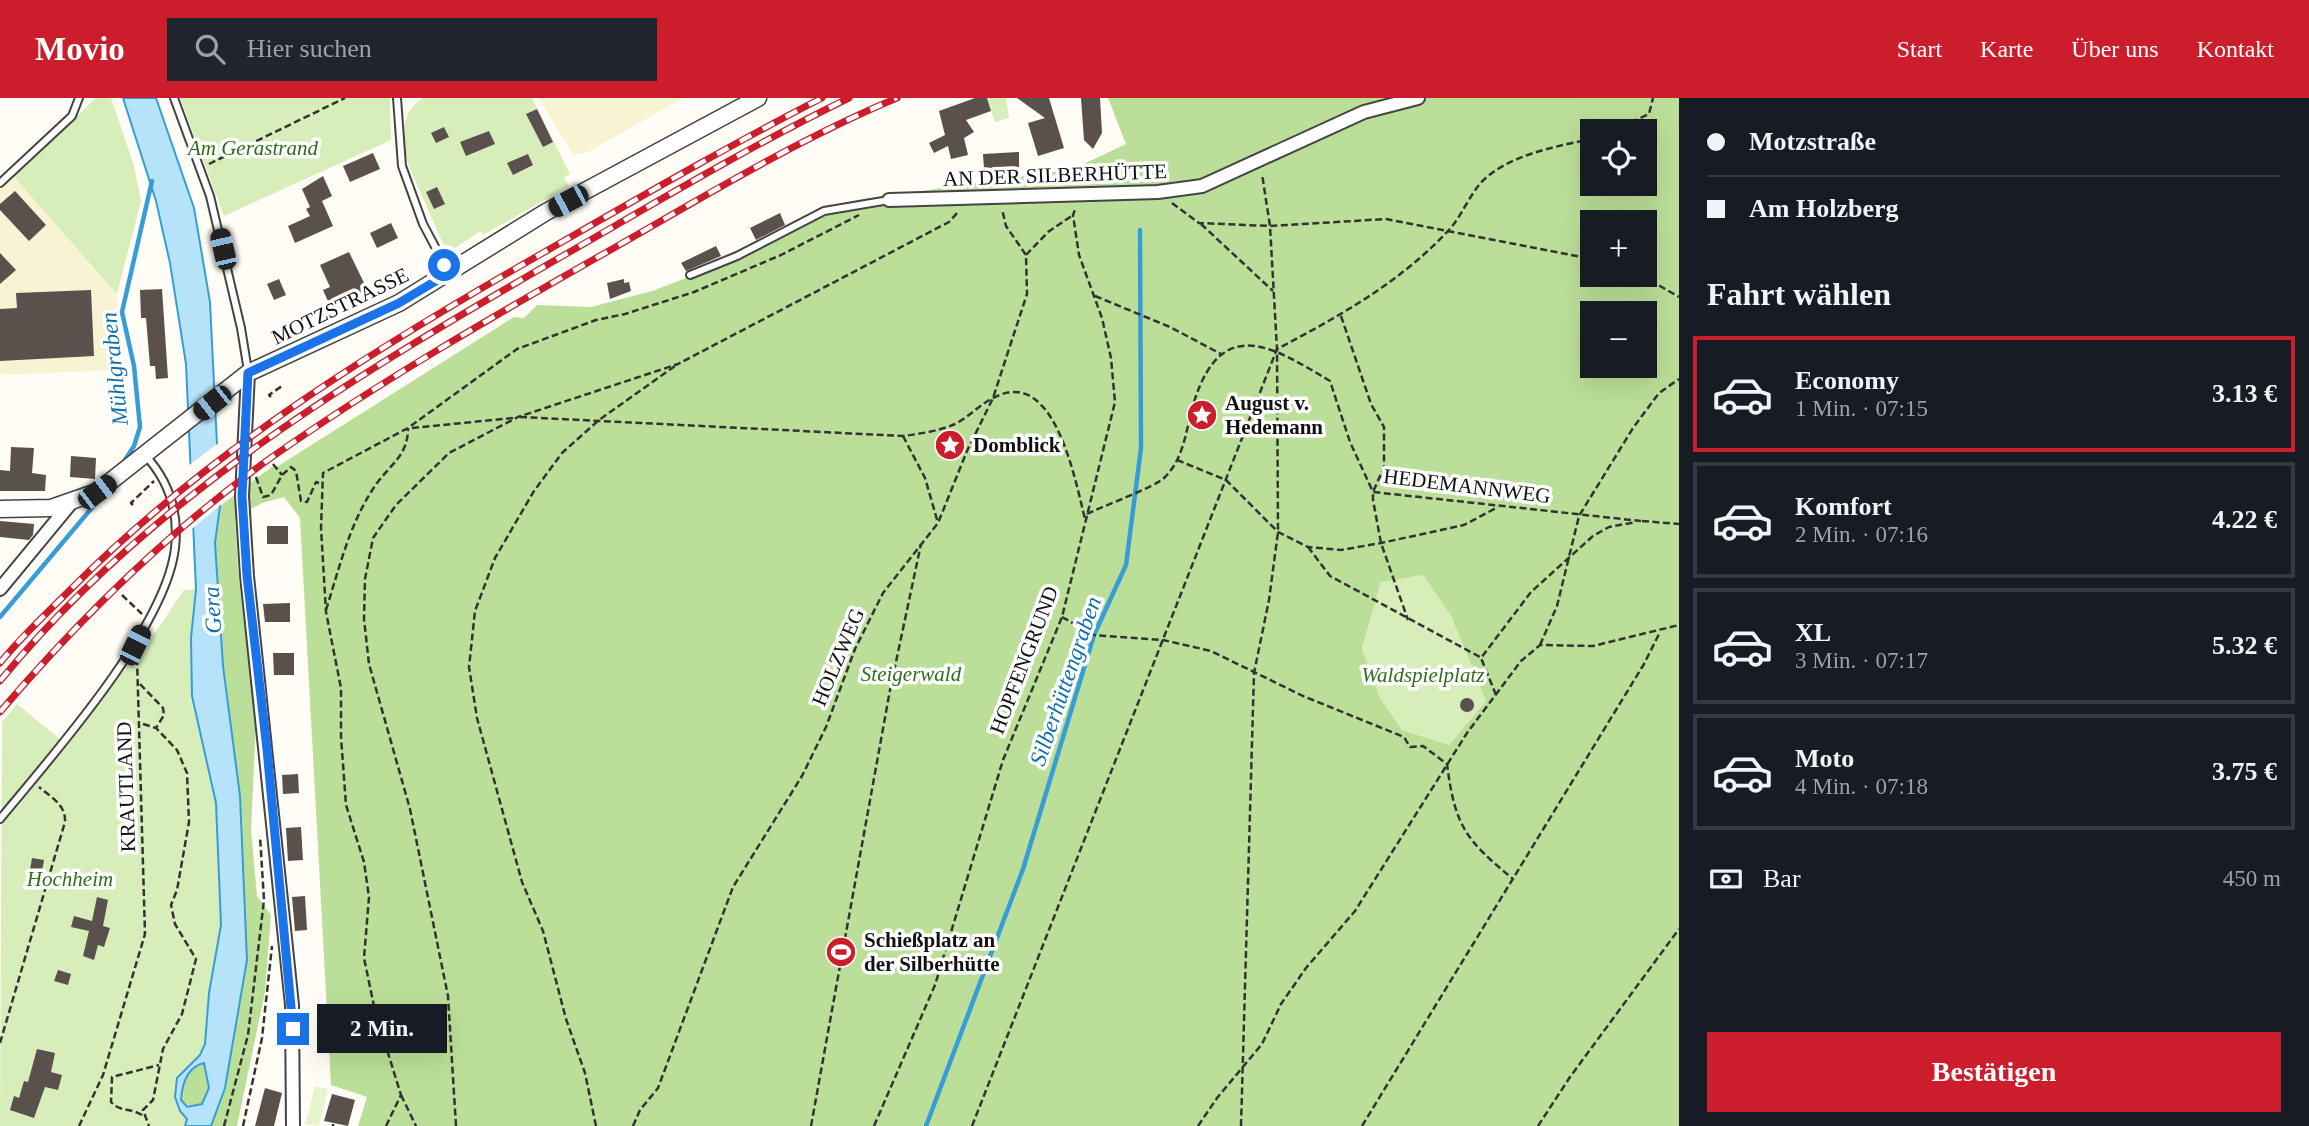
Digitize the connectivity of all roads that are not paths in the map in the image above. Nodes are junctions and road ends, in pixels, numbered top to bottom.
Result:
1 (79, 98) edge
2 (174, 98) edge
3 (397, 98) edge
4 (758, 98) edge
5 (1418, 98) edge
6 (1392, 101) edge
7 (0, 183) edge
8 (889, 200) joint
9 (449, 273) junction
10 (690, 275) dead end
11 (248, 373) junction
12 (145, 455) junction
13 (71, 503) junction
14 (0, 509) edge
15 (0, 589) edge
16 (0, 819) edge
17 (293, 1126) edge

1 - 7 lane
2 - 11 lane
3 - 9 lane
4 - 9 street, MOTZSTRASSE
5 - 6 street, AN DER SILBERHÜTTE
6 - 8 street, AN DER SILBERHÜTTE
8 - 10 lane, AN DER SILBERHÜTTE
9 - 11 street, MOTZSTRASSE
11 - 12 street, MOTZSTRASSE
11 - 17 street
12 - 13 street, MOTZSTRASSE
12 - 16 lane, KRAUTLAND
13 - 14 street, MOTZSTRASSE
13 - 15 street

